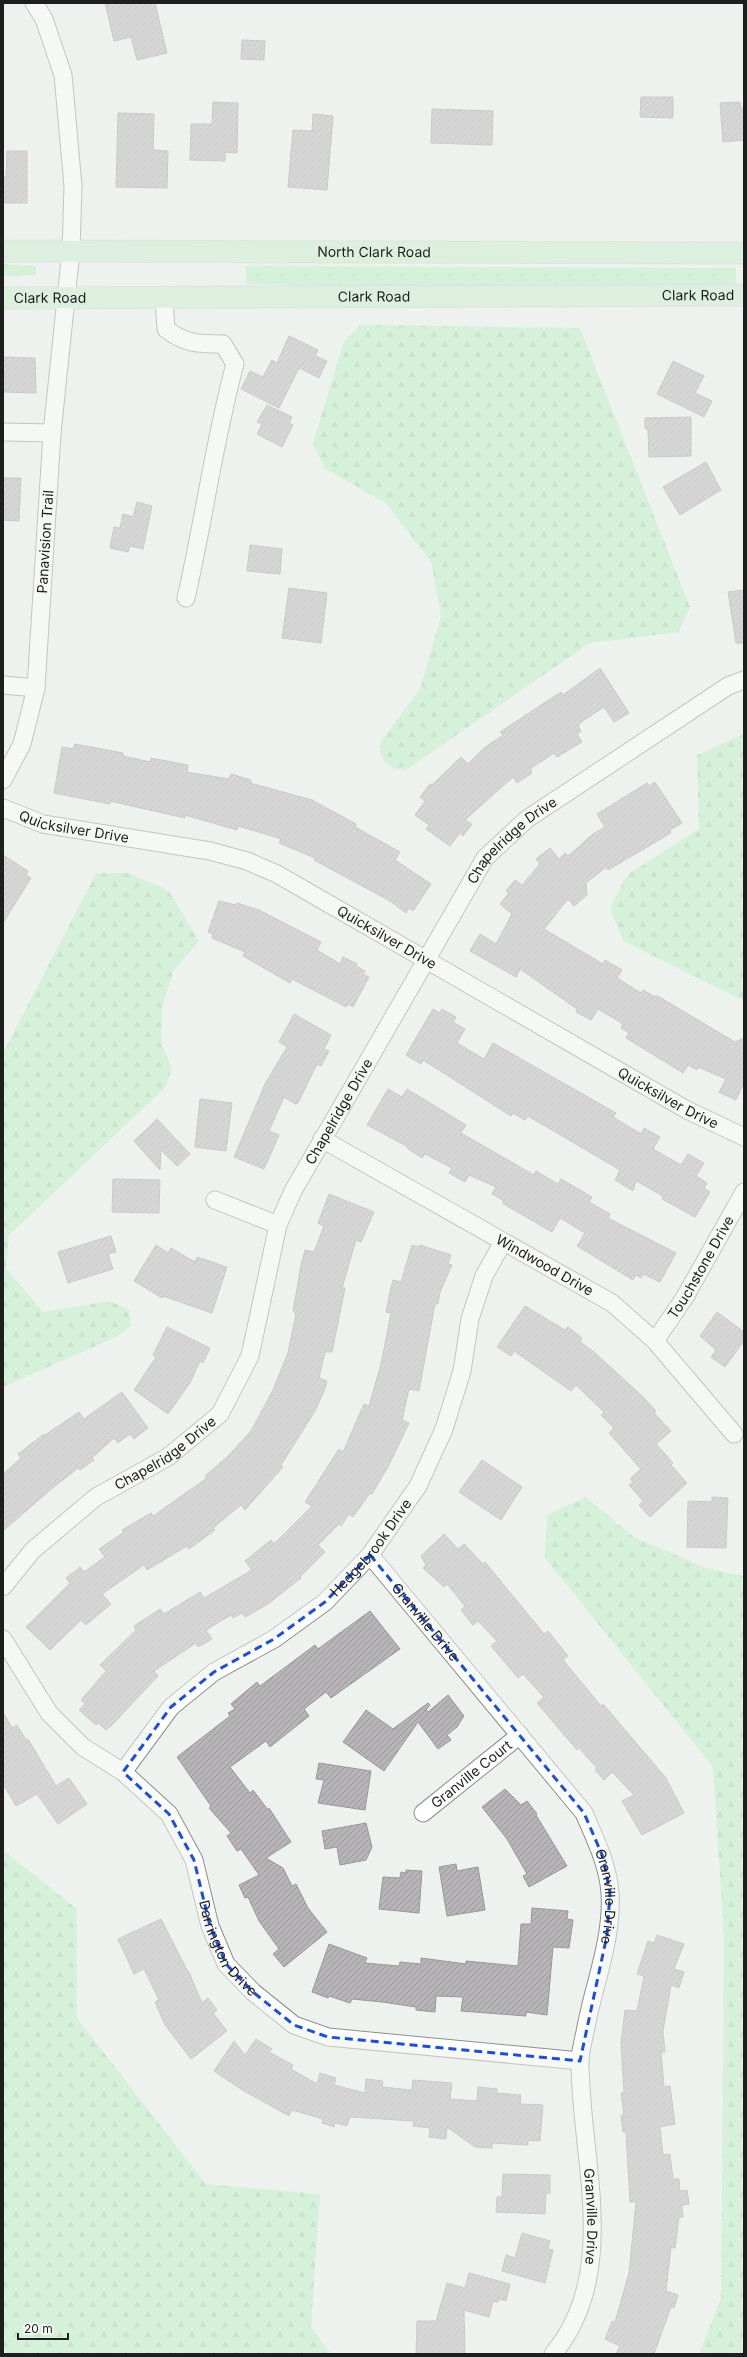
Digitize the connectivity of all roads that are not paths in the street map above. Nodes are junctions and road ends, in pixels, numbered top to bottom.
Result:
1 (34, 3) edge
2 (3, 251) edge
3 (71, 251) junction
4 (744, 253) edge
5 (744, 295) edge
6 (3, 298) edge
7 (66, 298) junction
8 (164, 298) junction
9 (3, 432) edge
10 (52, 433) junction
11 (186, 598) dead end
12 (744, 680) edge
13 (3, 685) edge
14 (36, 688) junction
15 (3, 780) edge
16 (3, 808) edge
17 (425, 959) junction
18 (744, 1137) edge
19 (322, 1139) junction
20 (744, 1192) edge
21 (215, 1200) dead end
22 (278, 1225) junction
23 (503, 1242) junction
24 (656, 1341) junction
25 (734, 1434) dead end
26 (370, 1555) junction
27 (3, 1587) edge
28 (3, 1639) edge
29 (520, 1735) junction
30 (123, 1772) junction
31 (423, 1813) dead end
32 (580, 2060) junction
33 (553, 2354) edge

1 - 3 street, Panavision Trail
2 - 3 main road, North Clark Road
3 - 4 main road, North Clark Road
3 - 7 street, Panavision Trail
5 - 8 main road, Clark Road
6 - 7 main road, Clark Road
7 - 8 main road, Clark Road
7 - 10 street, Panavision Trail
8 - 11 street
9 - 10 street
10 - 14 street, Panavision Trail
12 - 17 street, Chapelridge Drive
13 - 14 street
14 - 15 street, Panavision Trail
16 - 17 street, Quicksilver Drive
17 - 18 street, Quicksilver Drive
17 - 19 street, Chapelridge Drive
19 - 22 street, Chapelridge Drive
19 - 23 street, Windwood Drive
20 - 24 street, Touchstone Drive
21 - 22 street
22 - 27 street, Chapelridge Drive
23 - 24 street, Windwood Drive
23 - 26 street, Hedgebrook Drive
24 - 25 street, Windwood Drive
26 - 29 street, Granville Drive
26 - 30 street, Hedgebrook Drive
28 - 30 street, Darrington Drive
29 - 31 street, Granville Court
29 - 32 street, Granville Drive
30 - 32 street, Darrington Drive
32 - 33 street, Granville Drive

